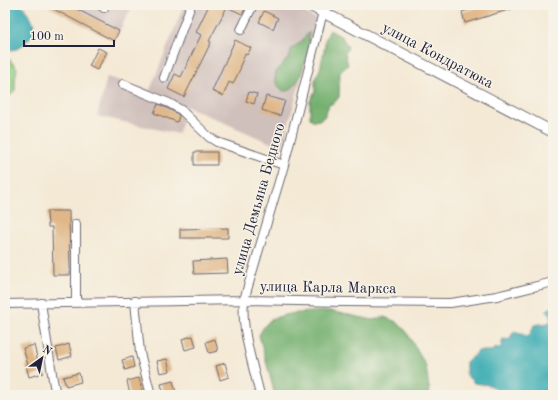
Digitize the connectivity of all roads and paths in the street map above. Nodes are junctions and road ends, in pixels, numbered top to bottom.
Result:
1 (192, 5) edge
2 (253, 5) edge
3 (309, 5) edge
4 (323, 8) edge
5 (241, 30) dead end
6 (164, 78) dead end
7 (123, 84) dead end
8 (553, 132) edge
9 (284, 165) junction
10 (76, 224) dead end
11 (553, 282) edge
12 (244, 300) junction
13 (135, 301) junction
14 (41, 303) junction
15 (76, 303) junction
16 (5, 304) edge
17 (56, 395) edge
18 (151, 395) edge
19 (260, 395) edge

1 - 6 street
2 - 5 street
3 - 4 main road, улица Кондратюка
4 - 8 main road, улица Кондратюка
4 - 9 street, улица Демьяна Бедного
7 - 9 street
9 - 12 street, улица Демьяна Бедного
10 - 15 street
11 - 12 street, улица Карла Маркса
12 - 13 street, улица Карла Маркса
12 - 19 street, улица Демьяна Бедного
13 - 15 street, улица Карла Маркса
13 - 18 street
14 - 15 street, улица Карла Маркса
14 - 16 street, улица Карла Маркса
14 - 17 street

